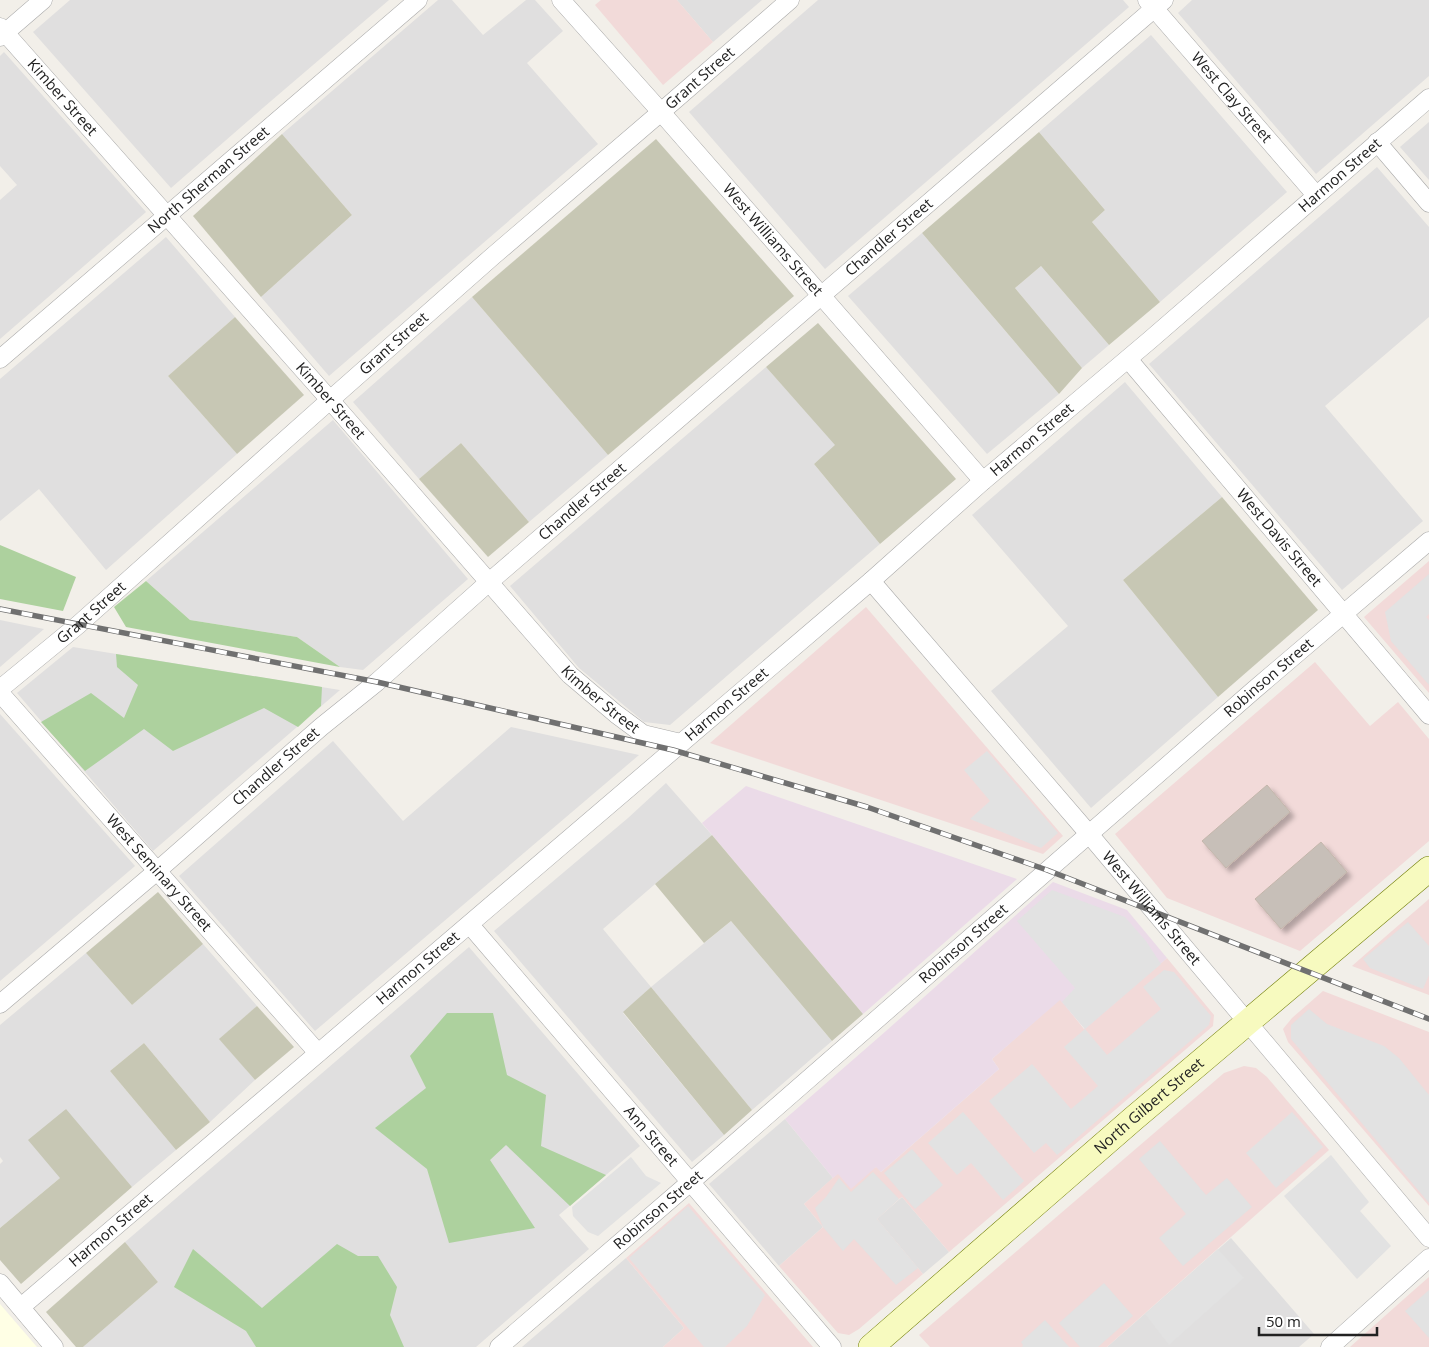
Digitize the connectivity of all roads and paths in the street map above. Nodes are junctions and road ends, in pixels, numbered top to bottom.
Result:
1 (43, 0) edge
2 (418, 0) edge
3 (561, 0) edge
4 (790, 0) edge
5 (1155, 3) edge
6 (2, 32) edge
7 (1429, 98) edge
8 (661, 112) junction
9 (1376, 142) junction
10 (1316, 195) junction
11 (1429, 203) edge
12 (168, 215) junction
13 (822, 296) junction
14 (0, 359) edge
15 (1128, 359) junction
16 (330, 400) junction
17 (983, 481) junction
18 (1429, 541) edge
19 (871, 581) junction
20 (488, 583) junction
21 (1342, 613) junction
22 (0, 689) edge
23 (0, 692) edge
24 (1429, 715) edge
25 (681, 743) junction
26 (1089, 834) junction
27 (1429, 868) edge
28 (157, 871) junction
29 (470, 925) junction
30 (0, 1004) edge
31 (1248, 1023) junction
32 (318, 1053) junction
33 (691, 1182) junction
34 (1429, 1238) edge
35 (1429, 1258) edge
36 (0, 1283) edge
37 (21, 1307) junction
38 (54, 1347) edge
39 (499, 1347) edge
40 (832, 1347) edge
41 (871, 1347) edge
42 (1330, 1347) edge

1 - 6 street
2 - 12 street, North Sherman Street
3 - 8 street, West Williams Street
4 - 8 street, Grant Street
5 - 10 street, West Clay Street
5 - 13 street, Chandler Street
6 - 12 street, Kimber Street
7 - 9 street, Harmon Street
8 - 13 street, West Williams Street
8 - 16 street, Grant Street
9 - 10 street, Harmon Street
9 - 11 street
10 - 15 street, Harmon Street
12 - 14 street, North Sherman Street
12 - 16 street, Kimber Street
13 - 17 street, West Williams Street
13 - 20 street, Chandler Street
15 - 17 street, Harmon Street
15 - 21 street, West Davis Street
16 - 20 street, Kimber Street
16 - 22 street, Grant Street
17 - 19 street, Harmon Street
18 - 21 street, Robinson Street
19 - 25 street, Harmon Street
19 - 26 street, West Williams Street
20 - 25 street, Kimber Street
20 - 28 street, Chandler Street
21 - 24 street, West Davis Street
21 - 26 street, Robinson Street
23 - 28 street, West Seminary Street
25 - 29 street, Harmon Street
26 - 31 street, West Williams Street
26 - 33 street, Robinson Street
27 - 31 main road, North Gilbert Street
28 - 30 street, Chandler Street
28 - 32 street, West Seminary Street
29 - 32 street, Harmon Street
29 - 33 street, Ann Street
31 - 34 street, West Williams Street
31 - 41 main road, North Gilbert Street
32 - 37 street, Harmon Street
33 - 39 street, Robinson Street
33 - 40 street, Ann Street
35 - 42 street
36 - 37 street
37 - 38 street

